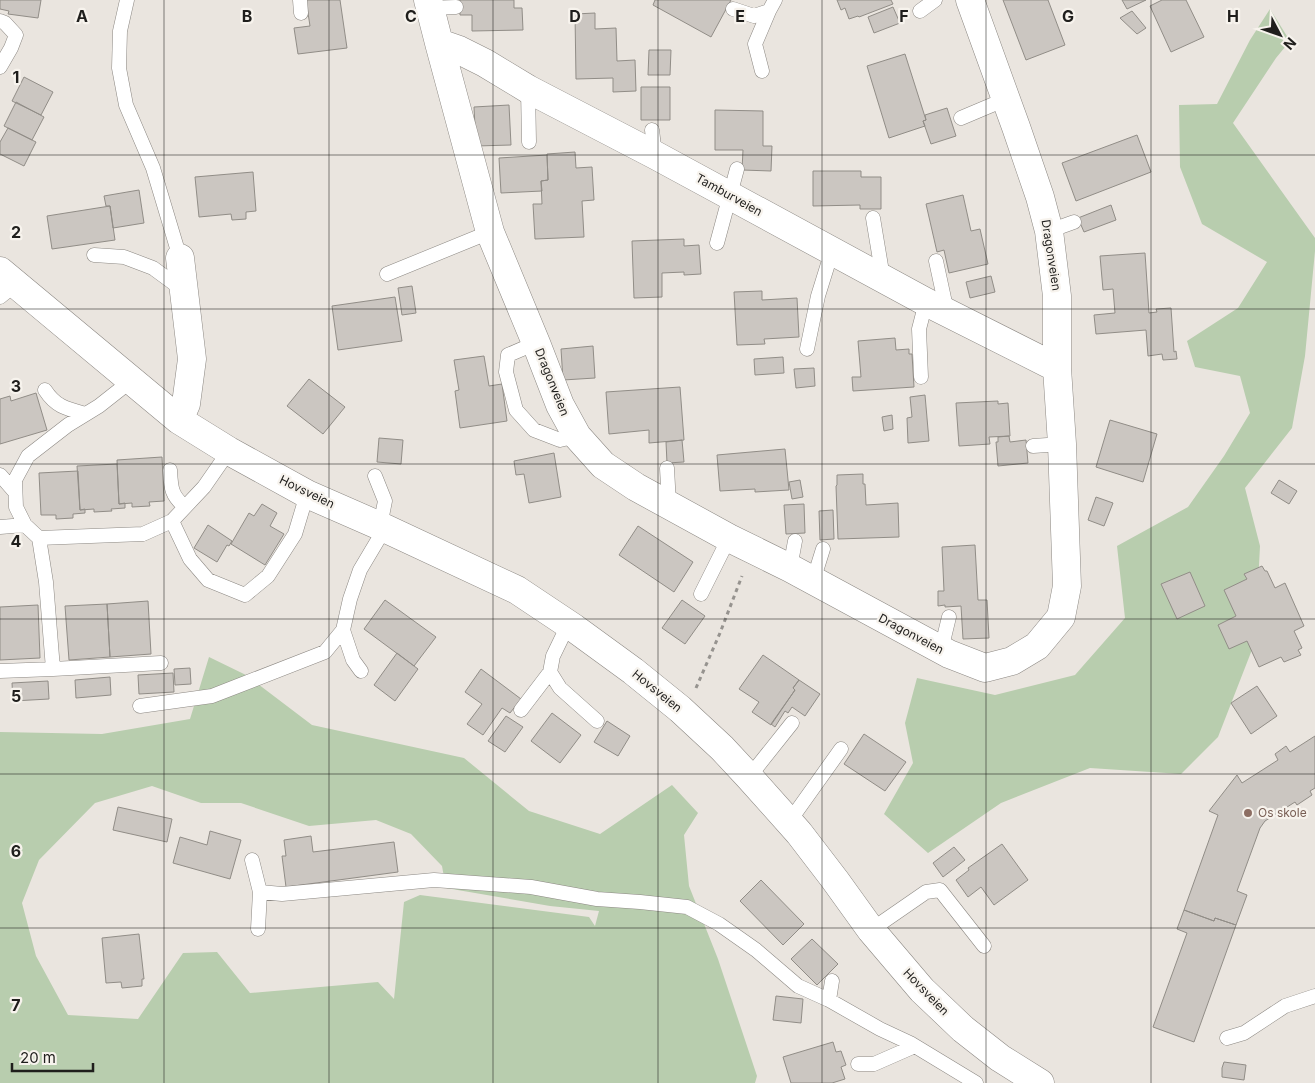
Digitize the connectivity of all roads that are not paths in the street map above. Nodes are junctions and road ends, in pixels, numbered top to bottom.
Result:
1 (127, 0) edge
2 (935, 0) edge
3 (970, 0) edge
4 (438, 5) edge
5 (772, 6) edge
6 (733, 9) dead end
7 (920, 11) dead end
8 (0, 21) edge
9 (439, 43) junction
10 (0, 67) edge
11 (762, 71) dead end
12 (528, 89) junction
13 (1006, 99) junction
14 (961, 118) dead end
15 (529, 142) dead end
16 (737, 169) dead end
17 (730, 197) junction
18 (873, 218) dead end
19 (1074, 222) dead end
20 (1049, 231) junction
21 (490, 232) junction
22 (717, 243) dead end
23 (832, 251) junction
24 (94, 254) dead end
25 (180, 258) joint
26 (936, 261) dead end
27 (387, 274) dead end
28 (883, 278) junction
29 (5, 284) edge
30 (184, 290) junction
31 (937, 307) junction
32 (536, 343) junction
33 (806, 349) dead end
34 (1057, 368) junction
35 (920, 377) dead end
36 (132, 380) junction
37 (45, 390) dead end
38 (86, 414) junction
39 (179, 420) junction
40 (577, 436) junction
41 (1062, 444) junction
42 (1033, 446) dead end
43 (229, 451) junction
44 (667, 468) dead end
45 (170, 470) dead end
46 (0, 475) edge
47 (375, 476) dead end
48 (15, 492) junction
49 (307, 494) junction
50 (669, 505) junction
51 (185, 507) junction
52 (172, 520) junction
53 (25, 525) junction
54 (0, 526) edge
55 (383, 527) junction
56 (39, 538) junction
57 (796, 541) dead end
58 (741, 544) junction
59 (822, 549) dead end
60 (790, 568) junction
61 (813, 580) junction
62 (702, 594) dead end
63 (949, 616) dead end
64 (568, 625) junction
65 (343, 630) junction
66 (941, 650) junction
67 (161, 663) dead end
68 (53, 669) junction
69 (0, 671) edge
70 (361, 671) dead end
71 (550, 672) junction
72 (140, 706) dead end
73 (521, 710) dead end
74 (597, 721) dead end
75 (792, 722) dead end
76 (841, 749) dead end
77 (749, 777) junction
78 (789, 822) junction
79 (252, 860) dead end
80 (260, 892) junction
81 (258, 929) dead end
82 (871, 930) junction
83 (984, 946) dead end
84 (832, 981) dead end
85 (1315, 996) edge
86 (829, 1000) junction
87 (1227, 1038) dead end
88 (915, 1046) junction
89 (858, 1064) dead end
90 (976, 1083) edge
91 (1040, 1083) edge

1 - 25 lane
2 - 7 lane
3 - 13 street, Dragonveien
4 - 9 street
5 - 6 lane
5 - 11 lane
8 - 10 lane
9 - 12 street, Tamburveien
9 - 21 street, Dragonveien
12 - 15 lane
12 - 17 street, Tamburveien
13 - 14 lane
13 - 20 street, Dragonveien
16 - 17 lane
17 - 22 lane
17 - 23 street, Tamburveien
18 - 28 lane
19 - 20 lane
20 - 34 street, Dragonveien
21 - 27 lane
21 - 32 street, Dragonveien
23 - 28 street, Tamburveien
23 - 33 lane
24 - 30 lane
25 - 30 street
26 - 31 lane
28 - 31 street, Tamburveien
29 - 36 street, Hovsveien
30 - 39 street
31 - 34 street, Tamburveien
31 - 35 lane
32 - 40 street, Dragonveien
32 - 40 lane
34 - 41 street, Dragonveien
36 - 38 lane
36 - 39 street, Hovsveien
37 - 38 lane
38 - 48 lane
39 - 43 street, Hovsveien
40 - 50 street, Dragonveien
41 - 42 lane
41 - 66 street, Dragonveien
43 - 49 street, Hovsveien
43 - 51 lane
44 - 50 lane
45 - 51 lane
46 - 48 lane
47 - 55 lane
48 - 53 lane
49 - 52 lane
49 - 55 street, Hovsveien
50 - 58 street, Dragonveien
51 - 52 lane
52 - 56 lane
53 - 54 lane
53 - 56 lane
55 - 64 street, Hovsveien
55 - 65 lane
56 - 68 lane
57 - 60 lane
58 - 60 street, Dragonveien
58 - 62 lane
59 - 61 lane
60 - 61 street, Dragonveien
61 - 66 street, Dragonveien
63 - 66 lane
64 - 71 lane
64 - 77 street, Hovsveien
65 - 70 lane
65 - 72 lane
67 - 68 lane
68 - 69 lane
71 - 73 lane
71 - 74 lane
75 - 77 lane
76 - 78 lane
77 - 78 street, Hovsveien
78 - 82 street, Hovsveien
79 - 80 lane
80 - 81 lane
80 - 86 lane
82 - 83 lane
82 - 91 street, Hovsveien
84 - 86 lane
85 - 87 lane
86 - 88 lane
88 - 89 lane
88 - 90 lane

